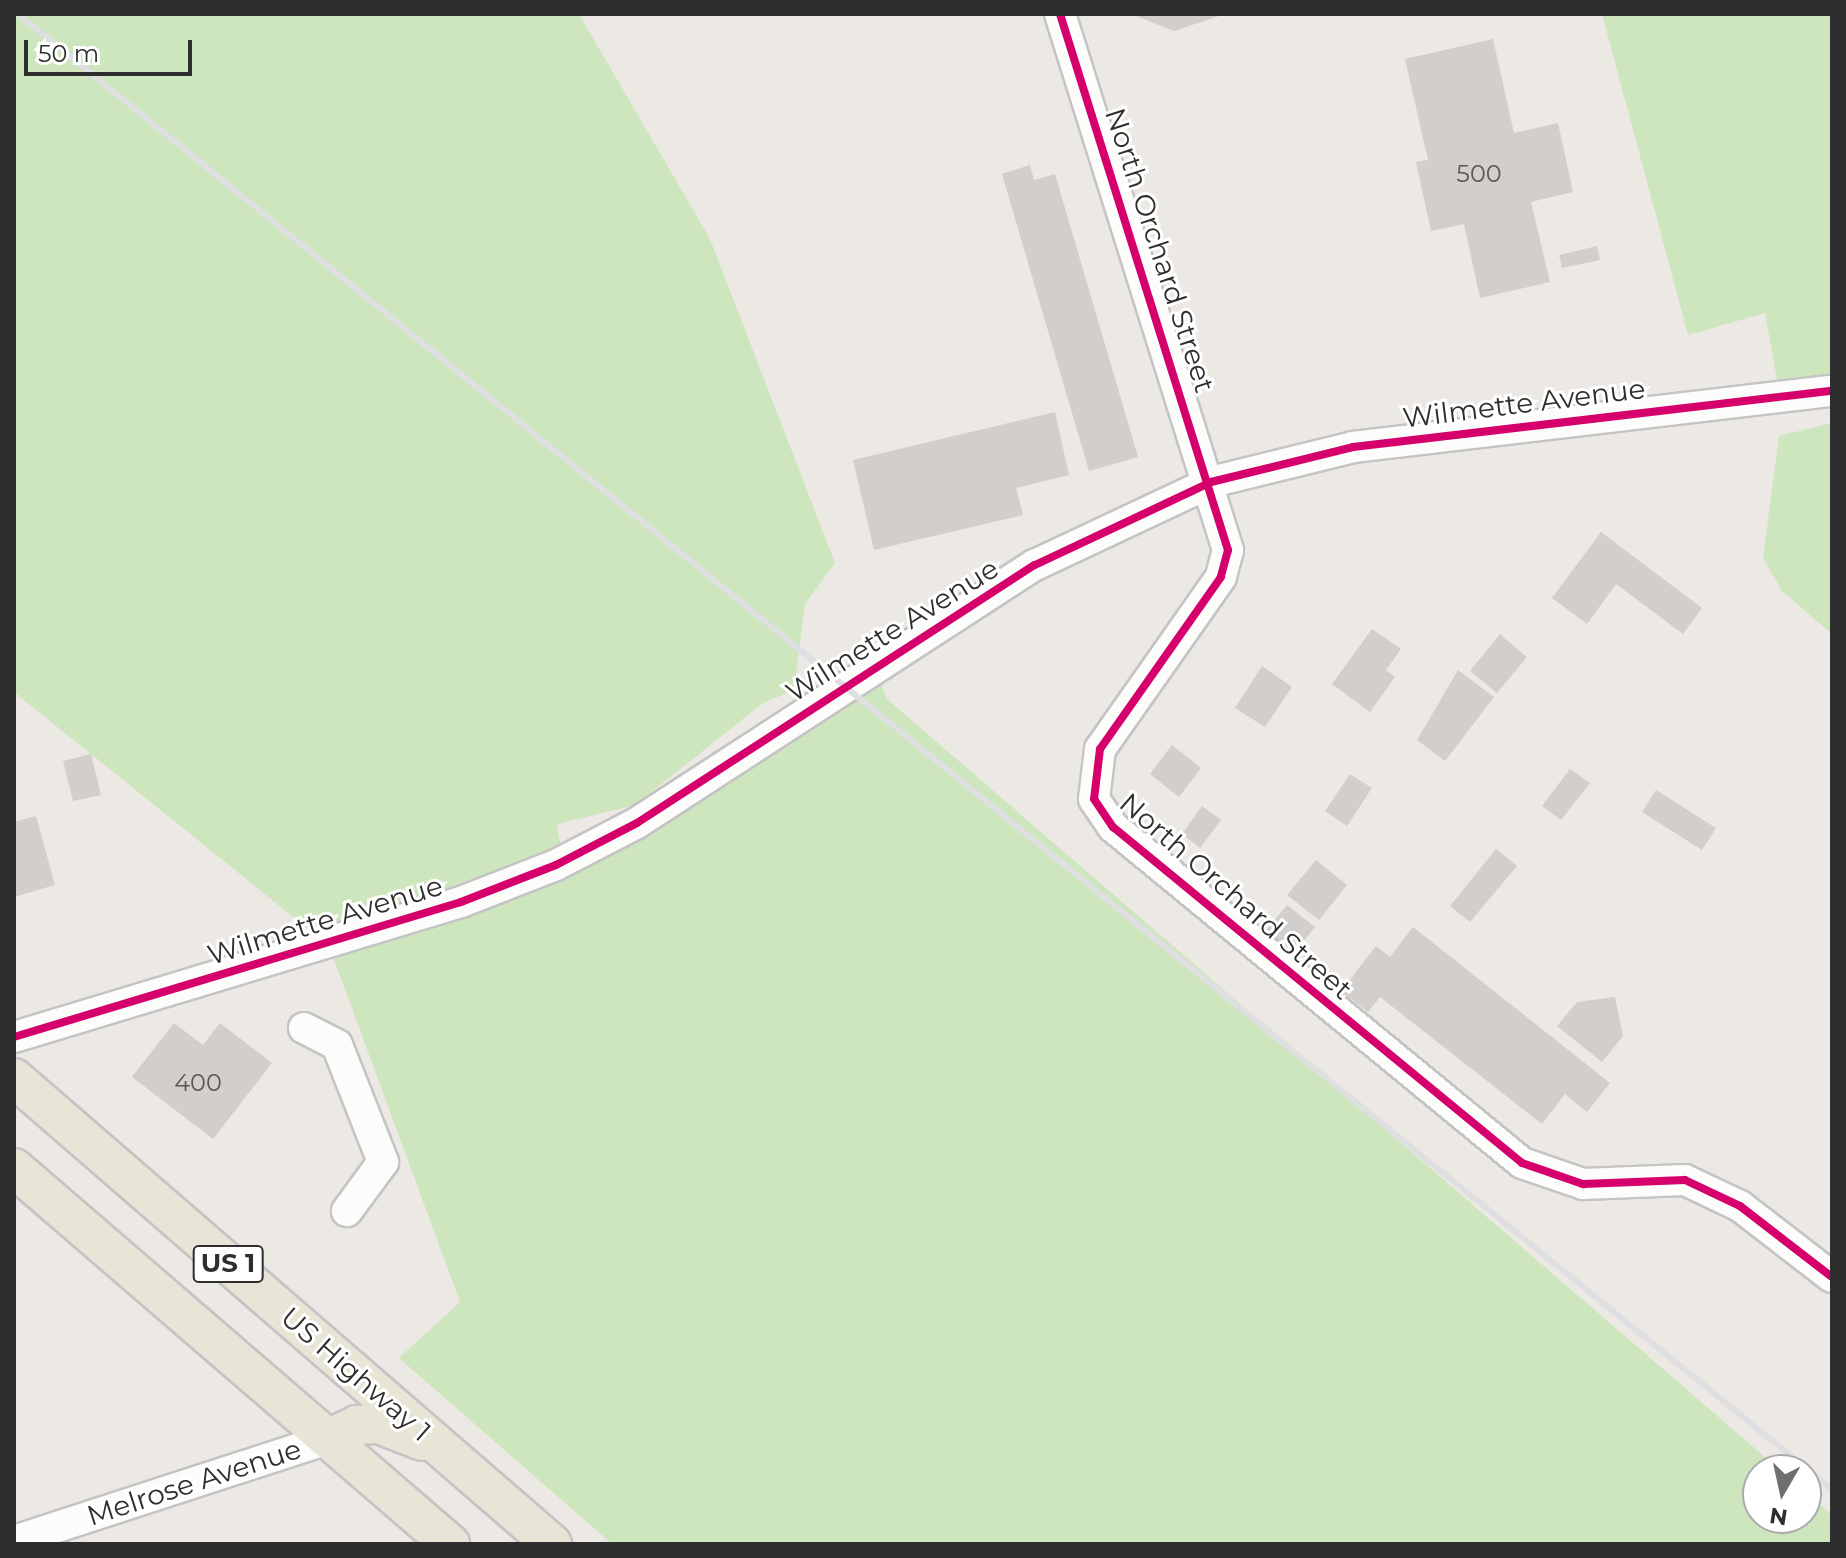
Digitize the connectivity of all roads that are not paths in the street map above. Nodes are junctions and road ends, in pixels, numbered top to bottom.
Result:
1 (1060, 14) edge
2 (1832, 391) edge
3 (1211, 482) junction
4 (304, 1028) dead end
5 (14, 1037) edge
6 (14, 1078) edge
7 (14, 1168) edge
8 (347, 1211) dead end
9 (1832, 1277) edge
10 (328, 1439) junction
11 (443, 1449) junction
12 (14, 1541) edge
13 (450, 1544) edge
14 (552, 1544) edge

1 - 3 street, North Orchard Street
2 - 3 street, Wilmette Avenue
3 - 5 street, Wilmette Avenue
3 - 9 street, North Orchard Street
4 - 8 street
6 - 11 main road, US Highway 1 / US 1
7 - 10 main road, US 1
10 - 11 main road
10 - 12 street, Melrose Avenue
10 - 13 main road, US 1
11 - 14 main road, US Highway 1 / US 1

